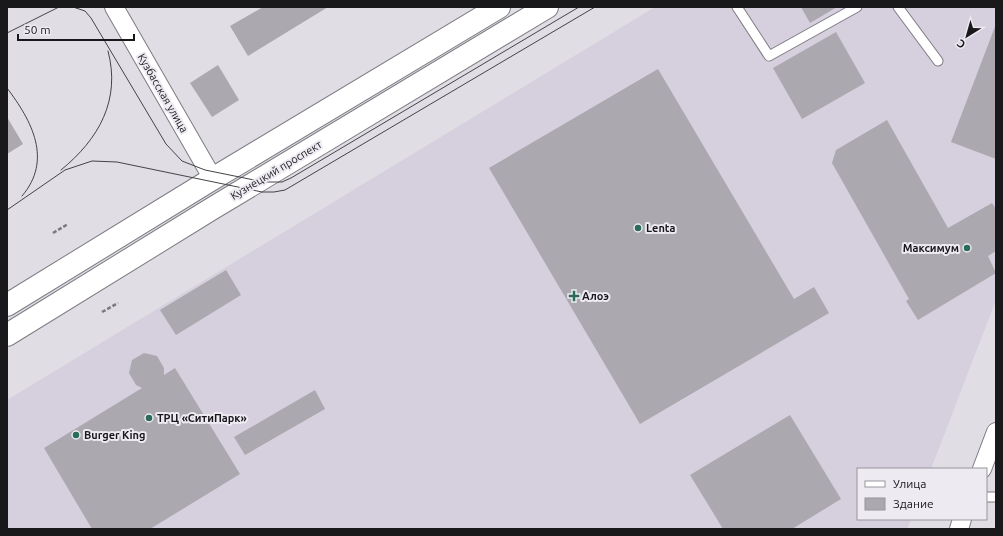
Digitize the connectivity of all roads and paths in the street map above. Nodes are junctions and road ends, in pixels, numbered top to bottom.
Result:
1 (110, 7) edge
2 (114, 7) edge
3 (547, 7) edge
4 (737, 7) edge
5 (857, 7) edge
6 (898, 7) edge
7 (493, 8) edge
8 (505, 31) junction
9 (938, 61) dead end
10 (213, 179) junction
11 (68, 224) dead end
12 (53, 233) dead end
13 (118, 303) dead end
14 (7, 305) edge
15 (102, 312) dead end
16 (7, 335) edge
17 (996, 432) edge
18 (982, 468) edge

1 - 2 lane
2 - 10 street, Кузбасская улица
3 - 8 main road, Кузнецкий проспект
4 - 5 lane
6 - 9 lane
7 - 8 street
7 - 10 main road
8 - 16 main road, Кузнецкий проспект
10 - 14 main road
11 - 12 path
13 - 15 path
17 - 18 street

